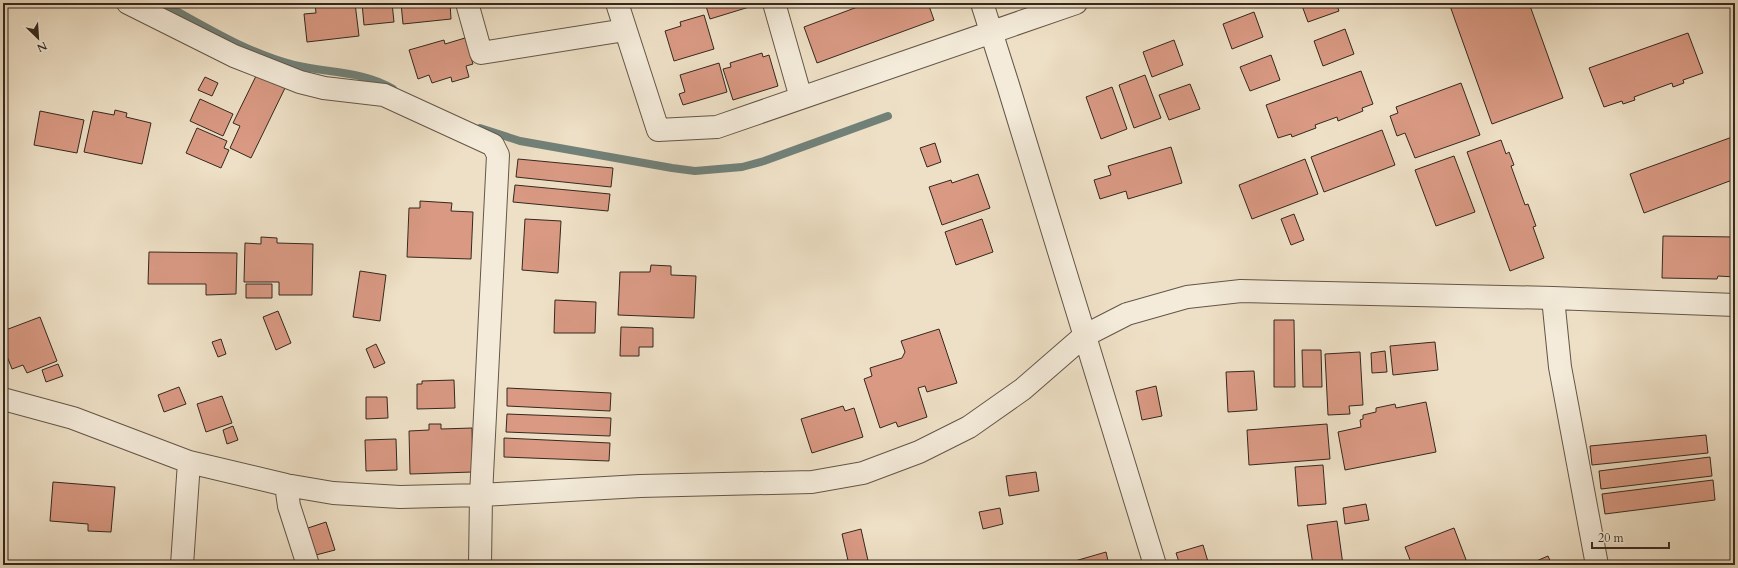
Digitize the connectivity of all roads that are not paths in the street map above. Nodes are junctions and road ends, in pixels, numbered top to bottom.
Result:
1 (128, 3) edge
2 (467, 3) edge
3 (617, 3) edge
4 (774, 3) edge
5 (982, 3) edge
6 (1076, 3) edge
7 (625, 30) junction
8 (992, 33) junction
9 (802, 98) junction
10 (1553, 298) junction
11 (1735, 304) edge
12 (1084, 336) junction
13 (3, 399) edge
14 (189, 462) junction
15 (286, 485) junction
16 (481, 496) junction
17 (182, 565) edge
18 (308, 565) edge
19 (480, 565) edge
20 (1155, 565) edge
21 (1597, 565) edge

1 - 16 street
2 - 7 street
3 - 7 street
4 - 9 street
5 - 8 street
6 - 8 street
7 - 9 street
8 - 9 street
8 - 12 street
10 - 11 street
10 - 12 street
10 - 21 street
12 - 16 street
12 - 20 street
13 - 14 street
14 - 15 street
14 - 17 street
15 - 16 street
15 - 18 street
16 - 19 street

